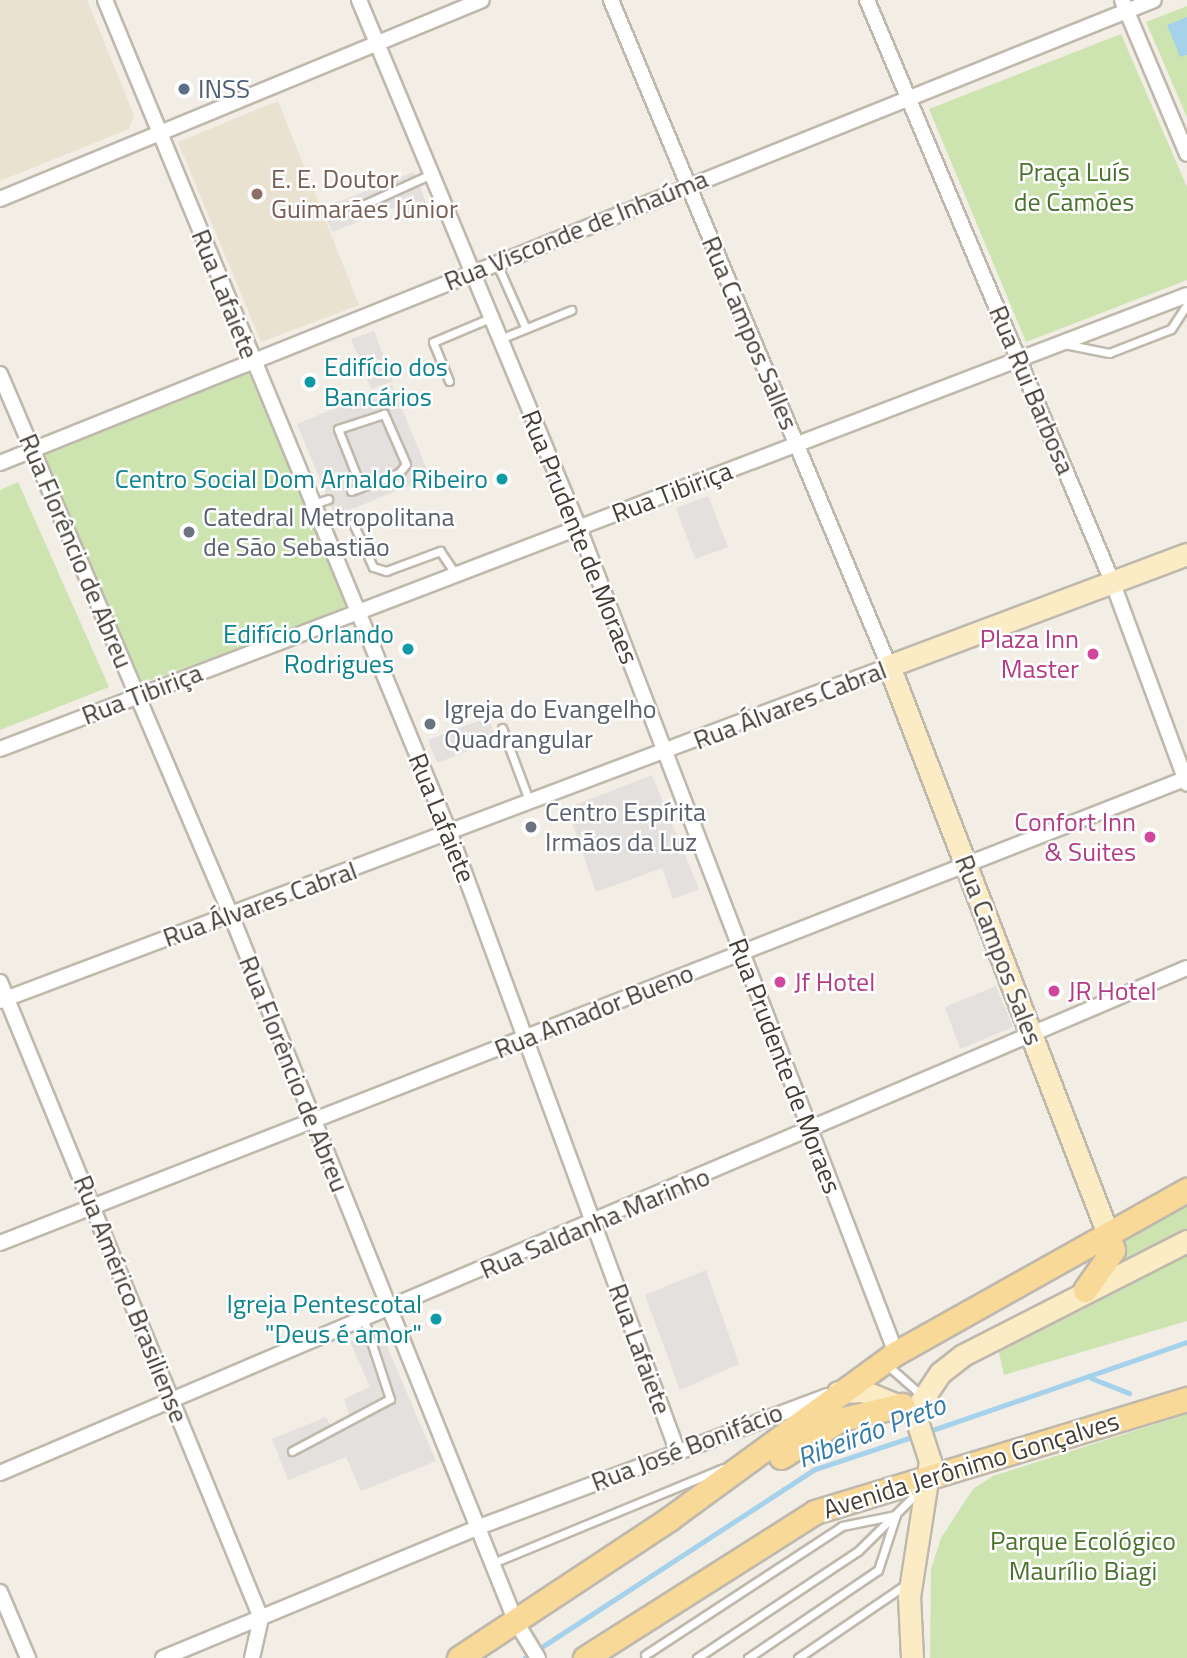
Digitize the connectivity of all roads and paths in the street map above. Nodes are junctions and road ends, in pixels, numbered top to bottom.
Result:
1 (105, 0) edge
2 (359, 0) edge
3 (482, 0) edge
4 (611, 0) edge
5 (867, 0) edge
6 (1154, 0) edge
7 (1125, 5) edge
8 (376, 43) junction
9 (909, 96) junction
10 (159, 132) junction
11 (1187, 154) edge
12 (431, 174) junction
13 (688, 183) junction
14 (0, 199) edge
15 (354, 209) dead end
16 (497, 263) junction
17 (472, 274) junction
18 (1187, 295) edge
19 (1187, 304) edge
20 (571, 310) dead end
21 (491, 318) junction
22 (525, 327) junction
23 (499, 339) junction
24 (1060, 343) junction
25 (1018, 359) junction
26 (253, 361) junction
27 (0, 374) edge
28 (449, 381) dead end
29 (796, 443) junction
30 (32, 450) junction
31 (0, 463) edge
32 (361, 487) junction
33 (351, 491) dead end
34 (328, 499) dead end
35 (313, 504) junction
36 (352, 523) dead end
37 (579, 528) junction
38 (1187, 554) edge
39 (456, 575) junction
40 (1112, 581) junction
41 (359, 613) junction
42 (889, 666) junction
43 (138, 696) junction
44 (502, 728) dead end
45 (0, 748) edge
46 (665, 754) junction
47 (1186, 780) edge
48 (530, 804) junction
49 (450, 834) junction
50 (967, 866) junction
51 (231, 915) junction
52 (740, 952) junction
53 (1187, 968) edge
54 (0, 982) edge
55 (4, 1000) edge
56 (1033, 1036) junction
57 (528, 1039) junction
58 (312, 1120) junction
59 (811, 1132) junction
60 (1187, 1190) edge
61 (93, 1207) junction
62 (595, 1223) junction
63 (1108, 1234) junction
64 (1187, 1241) edge
65 (0, 1243) edge
66 (1085, 1290) junction
67 (388, 1310) junction
68 (364, 1320) junction
69 (889, 1358) junction
70 (838, 1392) junction
71 (173, 1399) junction
72 (1187, 1399) edge
73 (914, 1408) junction
74 (677, 1450) junction
75 (292, 1451) dead end
76 (762, 1453) junction
77 (930, 1470) junction
78 (0, 1473) edge
79 (710, 1491) junction
80 (896, 1515) junction
81 (479, 1527) junction
82 (493, 1563) junction
83 (911, 1580) junction
84 (0, 1592) edge
85 (261, 1618) junction
86 (520, 1629) junction
87 (645, 1657) edge
88 (28, 1658) edge
89 (163, 1658) edge
90 (252, 1658) edge
91 (459, 1658) edge
92 (538, 1658) edge
93 (585, 1658) edge
94 (697, 1658) edge
95 (748, 1658) edge
96 (798, 1658) edge
97 (912, 1658) edge

1 - 10 street, Rua Lafaiete
2 - 8 street, Rua Prudente de Moraes
3 - 8 street
4 - 13 street, Rua Campos Salles
5 - 9 street, Rua Rui Barbosa
6 - 7 street, Rua Visconde de Inhaúma
7 - 9 street, Rua Visconde de Inhaúma
7 - 11 street
8 - 10 street
8 - 12 street, Rua Prudente de Moraes
9 - 13 street, Rua Visconde de Inhaúma
9 - 25 street, Rua Rui Barbosa
10 - 14 street
10 - 26 street, Rua Lafaiete
12 - 15 lane
12 - 17 street, Rua Prudente de Moraes
13 - 16 street, Rua Visconde de Inhaúma
13 - 29 street, Rua Campos Salles
16 - 17 street, Rua Visconde de Inhaúma
16 - 22 lane
17 - 21 street, Rua Prudente de Moraes
17 - 26 street, Rua Visconde de Inhaúma
18 - 24 street, Rua Tibiriça
19 - 24 lane
20 - 22 lane
21 - 23 street, Rua Prudente de Moraes
21 - 28 lane
22 - 23 lane
23 - 37 street, Rua Prudente de Moraes
24 - 25 street, Rua Tibiriça
25 - 29 street, Rua Tibiriça
25 - 40 street, Rua Rui Barbosa
26 - 30 street, Rua Visconde de Inhaúma
26 - 35 street, Rua Lafaiete
27 - 30 street, Rua Florêncio de Abreu
29 - 37 street, Rua Tibiriça
29 - 42 street, Rua Campos Salles
30 - 31 street, Rua Visconde de Inhaúma
30 - 43 street, Rua Florêncio de Abreu
32 - 32 lane
32 - 33 lane
34 - 35 lane
35 - 41 street, Rua Lafaiete
36 - 39 lane
37 - 39 street, Rua Tibiriça
37 - 46 street, Rua Prudente de Moraes
38 - 40 main road, Rua Álvares Cabral
39 - 41 street, Rua Tibiriça
40 - 42 main road, Rua Álvares Cabral
40 - 47 street, Rua Rui Barbosa
41 - 43 street, Rua Tibiriça
41 - 49 street, Rua Lafaiete
42 - 46 street, Rua Álvares Cabral
42 - 50 main road, Rua Campos Sales
43 - 45 street, Rua Tibiriça
43 - 51 street, Rua Florêncio de Abreu
44 - 48 lane
46 - 48 street, Rua Álvares Cabral
46 - 52 street, Rua Prudente de Moraes
47 - 50 street, Rua Amador Bueno
48 - 49 street, Rua Álvares Cabral
49 - 51 street, Rua Álvares Cabral
49 - 57 street, Rua Lafaiete
50 - 52 street, Rua Amador Bueno
50 - 56 main road, Rua Campos Sales
51 - 55 street, Rua Álvares Cabral
51 - 58 street, Rua Florêncio de Abreu
52 - 57 street, Rua Amador Bueno
52 - 59 street, Rua Prudente de Moraes
53 - 56 street, Rua Saldanha Marinho
54 - 55 street, Rua Américo Brasiliense
55 - 61 street, Rua Américo Brasiliense
56 - 59 street, Rua Saldanha Marinho
56 - 63 main road, Rua Campos Sales
57 - 58 street, Rua Amador Bueno
57 - 62 street, Rua Lafaiete
58 - 61 street, Rua Amador Bueno
58 - 67 street, Rua Florêncio de Abreu
59 - 62 street, Rua Saldanha Marinho
59 - 69 street, Rua Prudente de Moraes
60 - 63 main road, Rua José Bonifácio
61 - 65 street, Rua Amador Bueno
61 - 71 street, Rua Américo Brasiliense
62 - 67 street, Rua Saldanha Marinho
62 - 74 street, Rua Lafaiete
63 - 66 main road
63 - 69 main road, Rua José Bonifácio
64 - 66 main road
66 - 73 main road
67 - 68 street, Rua Saldanha Marinho
67 - 81 street, Rua Florêncio de Abreu
68 - 71 street, Rua Saldanha Marinho
68 - 75 lane
69 - 70 main road, Rua José Bonifácio
69 - 73 lane
70 - 73 main road
70 - 74 street, Rua José Bonifácio
70 - 76 main road
71 - 78 street, Rua Saldanha Marinho
71 - 85 street, Rua Américo Brasiliense
72 - 77 main road, Avenida Jerônimo Gonçalves
73 - 77 main road
73 - 79 main road
74 - 81 street, Rua José Bonifácio
76 - 79 main road
76 - 82 lane
77 - 80 lane
77 - 83 main road
77 - 93 main road, Avenida Jerônimo Gonçalves
79 - 86 main road
80 - 87 lane
80 - 94 lane
80 - 95 lane
81 - 82 street, Rua Florêncio de Abreu
81 - 85 street, Rua José Bonifácio
82 - 86 street, Rua Florêncio de Abreu
83 - 96 lane
83 - 97 main road
84 - 88 street
85 - 89 street, Rua José Bonifácio
85 - 90 street
86 - 91 main road
86 - 92 street, Rua Florêncio de Abreu

